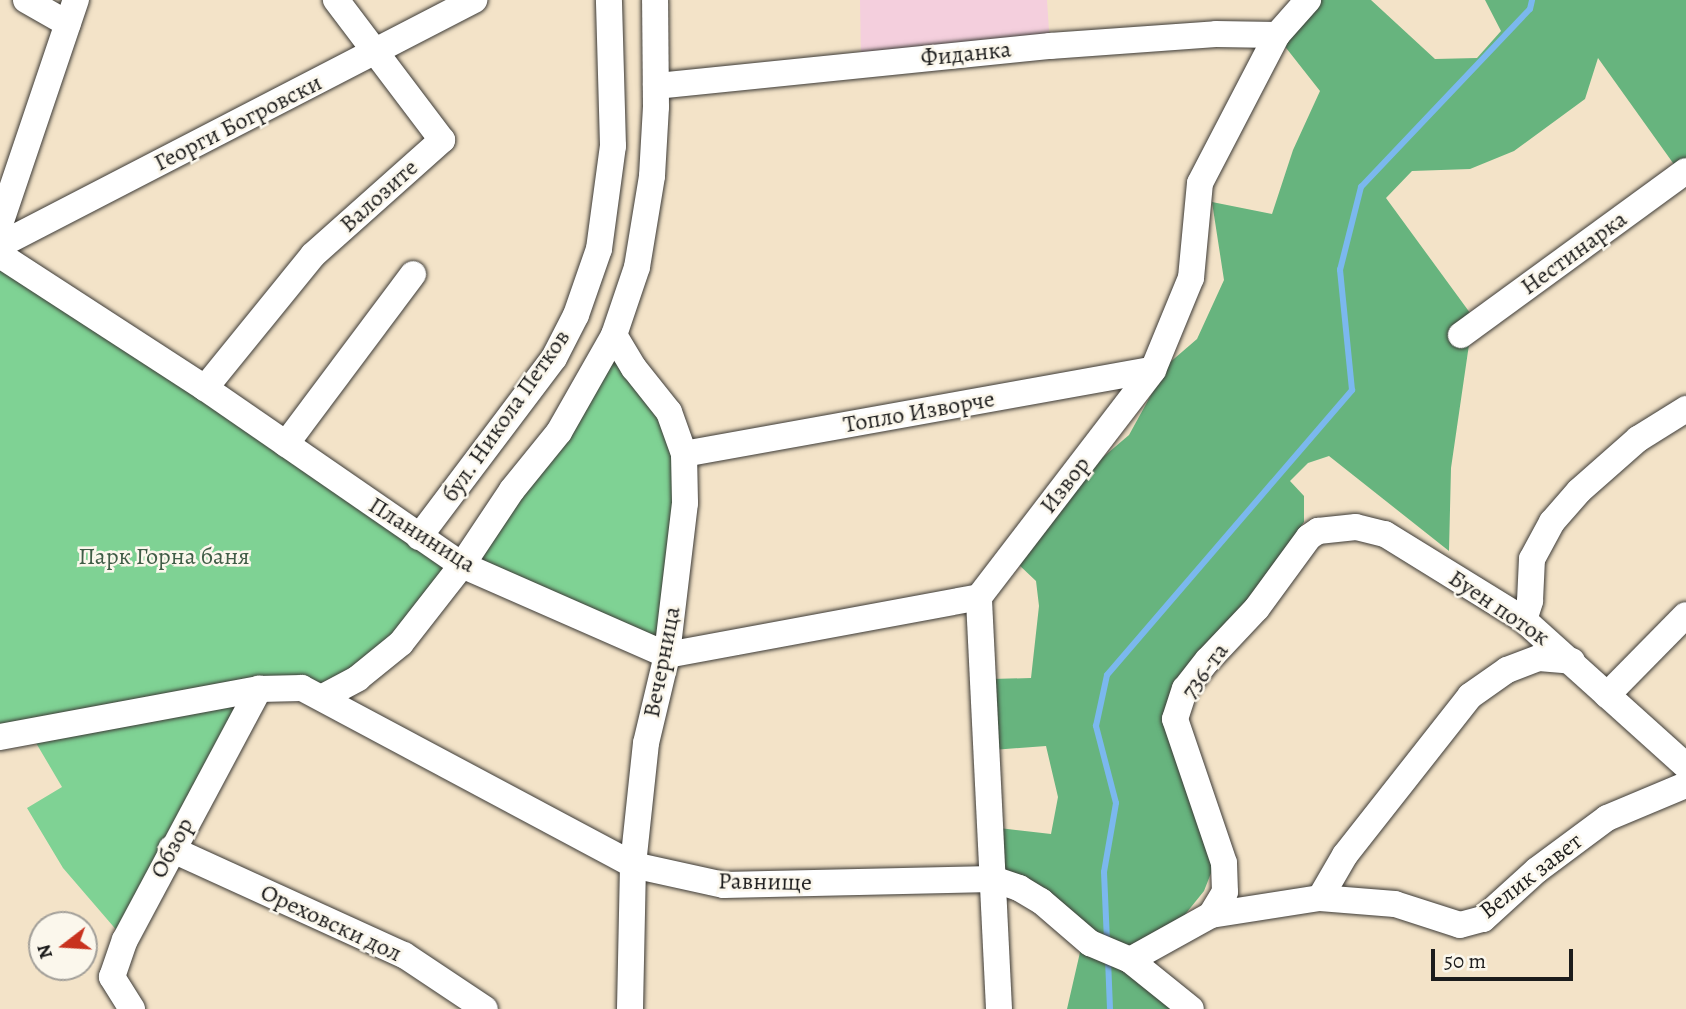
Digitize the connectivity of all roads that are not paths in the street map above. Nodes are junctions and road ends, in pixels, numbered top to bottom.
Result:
1 (26, 0) edge
2 (336, 0) edge
3 (474, 0) edge
4 (609, 0) edge
5 (654, 0) edge
6 (1308, 0) edge
7 (72, 12) edge
8 (1277, 35) junction
9 (375, 53) junction
10 (656, 86) junction
11 (1686, 171) edge
12 (0, 224) edge
13 (0, 245) edge
14 (0, 255) edge
15 (413, 274) dead end
16 (614, 335) junction
17 (1461, 335) dead end
18 (1153, 370) junction
19 (205, 388) junction
20 (1686, 409) edge
21 (286, 444) junction
22 (684, 454) junction
23 (1318, 531) joint
24 (419, 537) junction
25 (462, 565) junction
26 (979, 597) junction
27 (1686, 615) edge
28 (1524, 620) junction
29 (667, 654) junction
30 (1572, 662) junction
31 (259, 689) junction
32 (1607, 695) junction
33 (323, 697) junction
34 (0, 737) edge
35 (1686, 766) edge
36 (1686, 785) edge
37 (171, 849) junction
38 (633, 865) junction
39 (993, 879) junction
40 (1320, 898) junction
41 (1211, 915) junction
42 (1130, 960) junction
43 (132, 1009) edge
44 (485, 1009) edge
45 (630, 1009) edge
46 (999, 1009) edge
47 (1191, 1009) edge

1 - 7 street
2 - 9 street, Валозите
3 - 9 street, Георги Богровски
4 - 24 street, бул. Никола Петков
5 - 10 street, бул. Никола Петков
6 - 8 street, Извор
7 - 12 street
8 - 10 street, Фиданка
8 - 18 street, Извор
9 - 13 street, Георги Богровски
9 - 19 street, Валозите
10 - 16 street, бул. Никола Петков
11 - 17 street, Нестинарка
14 - 19 street, Планиница
15 - 21 street
16 - 22 street, Вечерница
16 - 25 street, бул. Никола Петков
18 - 22 street, Топло Изворче
18 - 26 street, Извор
19 - 21 street, Планиница
20 - 28 street
21 - 24 street, Планиница
22 - 29 street, Вечерница
23 - 28 street, Буен поток
23 - 41 street, 736-та
24 - 25 street, Планиница
25 - 29 street, Планиница
25 - 33 street, бул. Никола Петков
26 - 29 street
26 - 39 street
27 - 32 street
28 - 30 street, Буен поток
29 - 38 street, Вечерница
30 - 32 street, Буен поток
30 - 40 street
31 - 33 street, Равнище
31 - 34 street, Равнище
31 - 37 street, Обзор
32 - 35 street, Буен поток
33 - 38 street, Равнище
36 - 40 street, Велик завет
37 - 43 street, Обзор
37 - 44 street, Ореховски дол
38 - 39 street, Равнище
38 - 45 street, Вечерница
39 - 42 street, Равнище
39 - 46 street
40 - 41 street, Велик завет
41 - 42 street, Велик завет
42 - 47 street, Равнище

